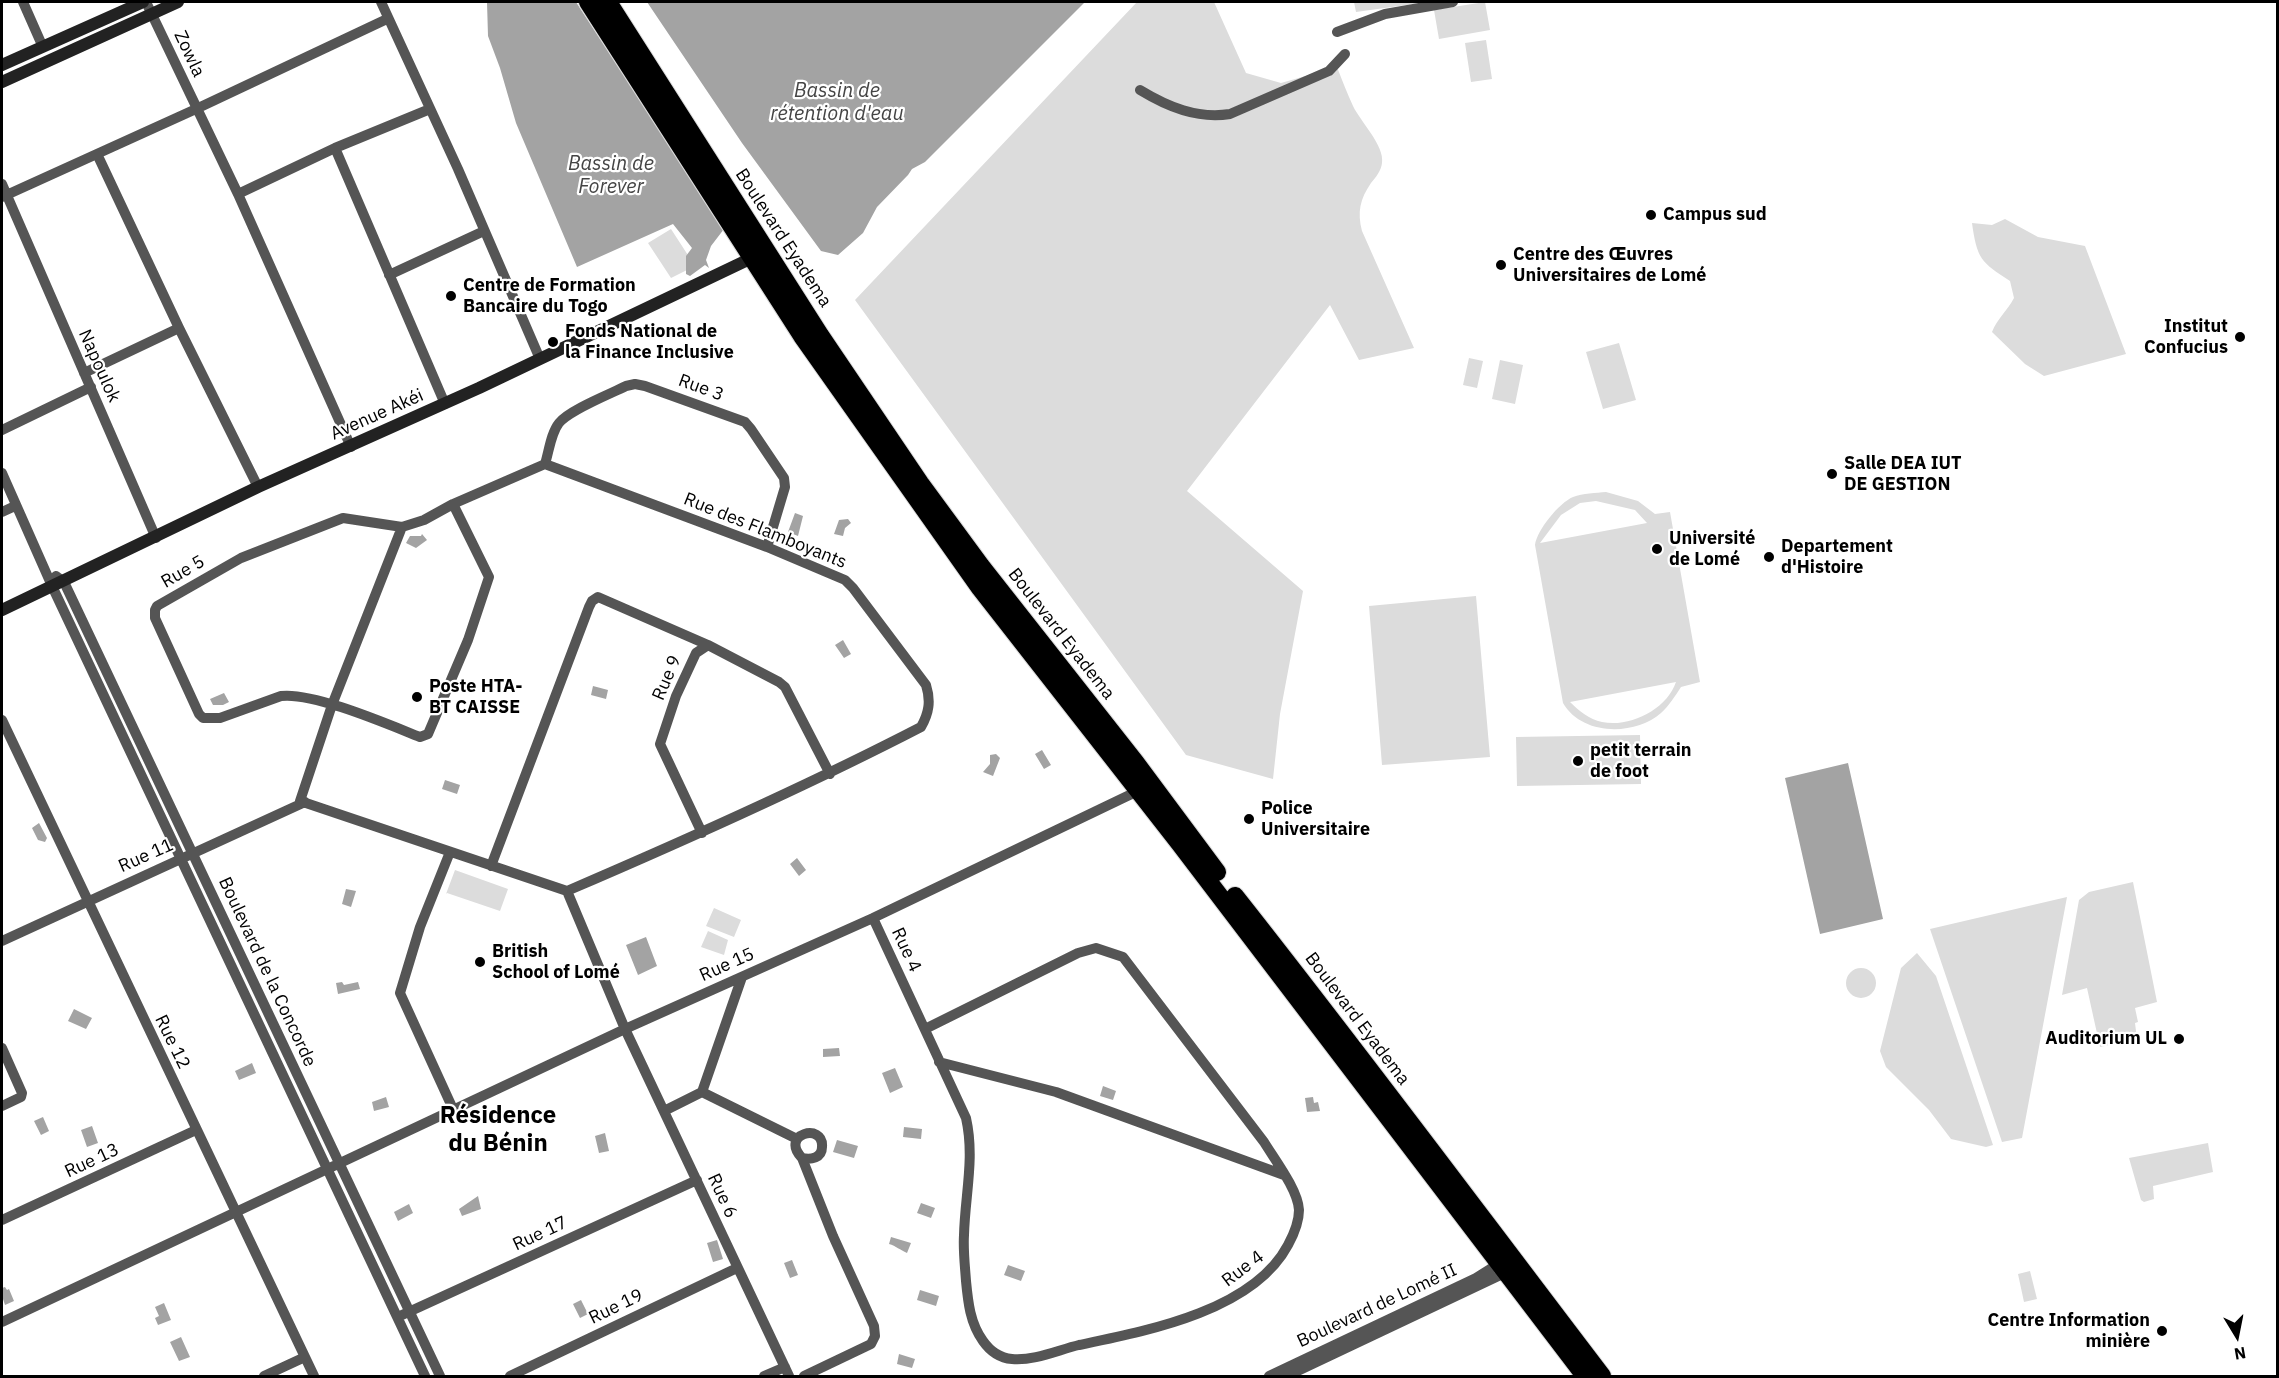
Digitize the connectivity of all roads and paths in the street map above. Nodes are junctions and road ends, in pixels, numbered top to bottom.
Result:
1 (23, 2) edge
2 (178, 2) edge
3 (381, 2) edge
4 (588, 2) edge
5 (608, 2) edge
6 (1453, 2) edge
7 (147, 5) edge
8 (387, 19) junction
9 (1337, 32) dead end
10 (42, 45) junction
11 (1345, 54) dead end
12 (2, 65) edge
13 (2, 82) edge
14 (1140, 90) dead end
15 (196, 109) junction
16 (430, 109) junction
17 (335, 148) junction
18 (97, 154) junction
19 (3, 192) edge
20 (238, 194) junction
21 (484, 231) junction
22 (759, 254) junction
23 (389, 275) junction
24 (179, 328) junction
25 (540, 359) junction
26 (84, 373) junction
27 (90, 387) junction
28 (445, 404) junction
29 (2, 430) edge
30 (351, 447) junction
31 (545, 464) junction
32 (2, 473) edge
33 (258, 487) junction
34 (453, 504) junction
35 (15, 506) junction
36 (2, 512) edge
37 (402, 527) junction
38 (156, 538) junction
39 (767, 547) junction
40 (58, 584) junction
41 (2, 610) edge
42 (708, 645) junction
43 (332, 705) junction
44 (2, 720) edge
45 (830, 774) junction
46 (1146, 788) junction
47 (305, 802) junction
48 (702, 833) junction
49 (450, 852) junction
50 (192, 854) junction
51 (181, 858) junction
52 (491, 866) junction
53 (567, 891) junction
54 (86, 901) junction
55 (873, 918) junction
56 (2, 941) edge
57 (742, 976) junction
58 (625, 1029) junction
59 (925, 1029) junction
60 (2, 1048) edge
61 (939, 1062) junction
62 (702, 1092) junction
63 (2, 1106) edge
64 (453, 1109) junction
65 (664, 1111) junction
66 (196, 1130) junction
67 (797, 1139) junction
68 (802, 1158) junction
69 (339, 1165) junction
70 (327, 1169) junction
71 (1284, 1175) junction
72 (697, 1180) junction
73 (236, 1212) junction
74 (2, 1220) edge
75 (1508, 1265) junction
76 (737, 1268) junction
77 (409, 1312) junction
78 (397, 1316) junction
79 (2, 1322) edge
80 (305, 1357) junction
81 (787, 1372) edge
82 (264, 1377) edge
83 (314, 1377) edge
84 (425, 1377) edge
85 (440, 1377) edge
86 (510, 1377) edge
87 (764, 1377) edge
88 (804, 1377) edge
89 (1269, 1377) edge
90 (1287, 1377) edge
91 (1584, 1377) edge
92 (1602, 1377) edge

1 - 10 street
2 - 7 main road
3 - 8 street
4 - 22 highway
5 - 22 highway, Boulevard Eyadema
6 - 9 street
7 - 10 main road
7 - 13 main road
7 - 15 street, Zowla
8 - 15 street
8 - 16 street
10 - 12 main road
11 - 14 street
15 - 18 street
15 - 20 street, Zowla
16 - 17 street
16 - 21 street
17 - 20 street
17 - 23 street
18 - 19 street
18 - 24 street
19 - 26 street, Napoulok
20 - 30 street, Zowla
21 - 23 street
21 - 25 street
22 - 25 main road, Avenue Akéi
22 - 46 highway, Boulevard Eyadema
23 - 28 street
24 - 26 street
24 - 33 street
25 - 28 main road, Avenue Akéi
26 - 27 street, Napoulok
27 - 29 street
27 - 38 street, Napoulok
28 - 30 main road, Avenue Akéi
30 - 33 main road, Avenue Akéi
31 - 34 street
31 - 39 street, Rue des Flamboyants
31 - 39 street, Rue 3
32 - 35 street
33 - 38 main road, Avenue Akéi
34 - 37 street
34 - 43 street
35 - 36 street
35 - 40 street
37 - 43 street
37 - 43 street, Rue 5
38 - 40 main road, Avenue Akéi
39 - 45 street, Rue des Flamboyants
40 - 41 main road, Avenue Akéi
40 - 50 street, Boulevard de la Concorde
40 - 51 street, Boulevard de la Concorde
42 - 45 street, Rue 9
42 - 48 street, Rue 9
42 - 52 street
43 - 47 street
44 - 54 street, Rue 12
45 - 48 street, Rue des Flamboyants
46 - 55 street, Rue 15
46 - 75 highway, Boulevard Eyadema
47 - 49 street
47 - 50 street, Rue 11
48 - 53 street, Rue des Flamboyants
49 - 52 street
49 - 64 street
50 - 51 street, Rue 11
50 - 69 street, Boulevard de la Concorde
51 - 54 street, Rue 11
51 - 70 street, Boulevard de la Concorde
52 - 53 street
53 - 58 street, Rue 6
54 - 56 street, Rue 11
54 - 66 street, Rue 12
55 - 57 street, Rue 15
55 - 59 street, Rue 4
57 - 58 street, Rue 15
57 - 62 street
58 - 64 street, Rue 15
58 - 65 street, Rue 6
59 - 61 street, Rue 4
59 - 71 street, Rue 4
60 - 63 street
61 - 71 street
61 - 71 street, Rue 4
62 - 65 street
62 - 67 street
64 - 69 street, Rue 15
65 - 72 street, Rue 6
66 - 73 street, Rue 12
66 - 74 street, Rue 13
67 - 68 street
67 - 68 street
68 - 88 street
69 - 70 street, Rue 15
69 - 77 street, Boulevard de la Concorde
70 - 73 street, Rue 15
70 - 78 street, Boulevard de la Concorde
72 - 76 street, Rue 6
72 - 77 street, Rue 17
73 - 79 street, Rue 15
73 - 80 street, Rue 12
75 - 89 street, Boulevard de Lomé II
75 - 90 street, Boulevard de Lomé II
75 - 91 highway
75 - 92 highway, Boulevard Eyadema
76 - 81 street, Rue 6
76 - 86 street, Rue 19
77 - 78 street, Rue 17
77 - 85 street, Boulevard de la Concorde
78 - 84 street, Boulevard de la Concorde
80 - 82 street
80 - 83 street, Rue 12
81 - 87 street

